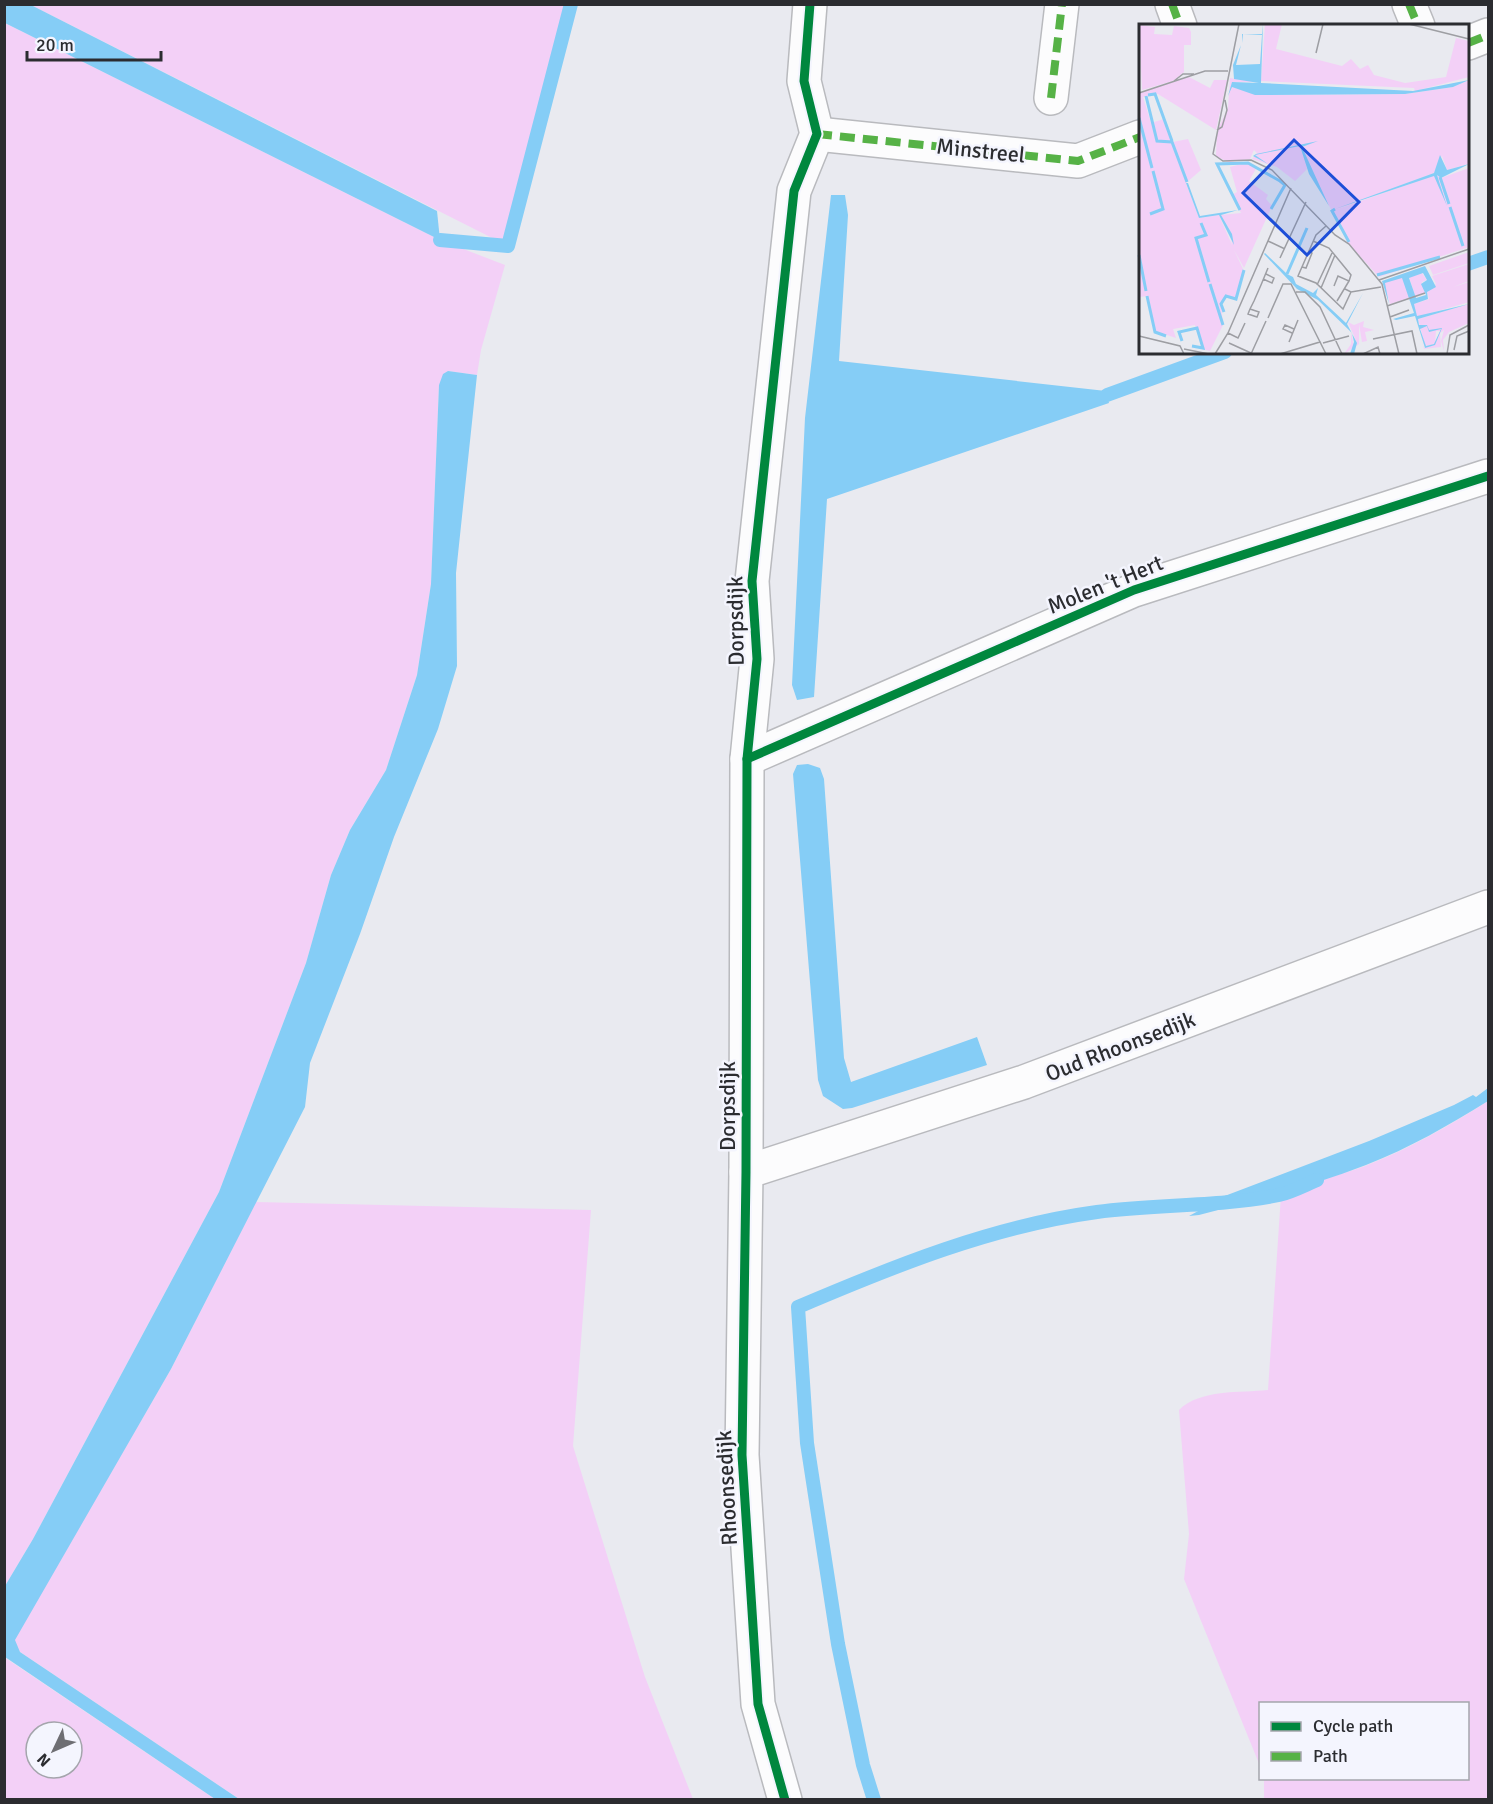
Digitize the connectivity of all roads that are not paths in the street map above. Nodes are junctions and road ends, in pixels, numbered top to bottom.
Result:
1 (810, 4) edge
2 (1062, 4) edge
3 (1172, 4) edge
4 (1409, 4) edge
5 (1179, 24) edge
6 (1417, 24) edge
7 (1488, 35) edge
8 (1469, 42) edge
9 (1052, 98) dead end
10 (817, 134) junction
11 (1139, 137) edge
12 (1488, 476) edge
13 (747, 759) junction
14 (1488, 907) edge
15 (746, 1172) junction
16 (785, 1800) edge

1 - 10 street
2 - 9 street
3 - 5 street
4 - 6 street
7 - 8 street
10 - 11 street, Minstreel
10 - 13 street, Dorpsdijk
12 - 13 street, Molen 't Hert
13 - 15 street, Dorpsdijk
14 - 15 street, Oud Rhoonsedijk
15 - 16 street, Rhoonsedijk

